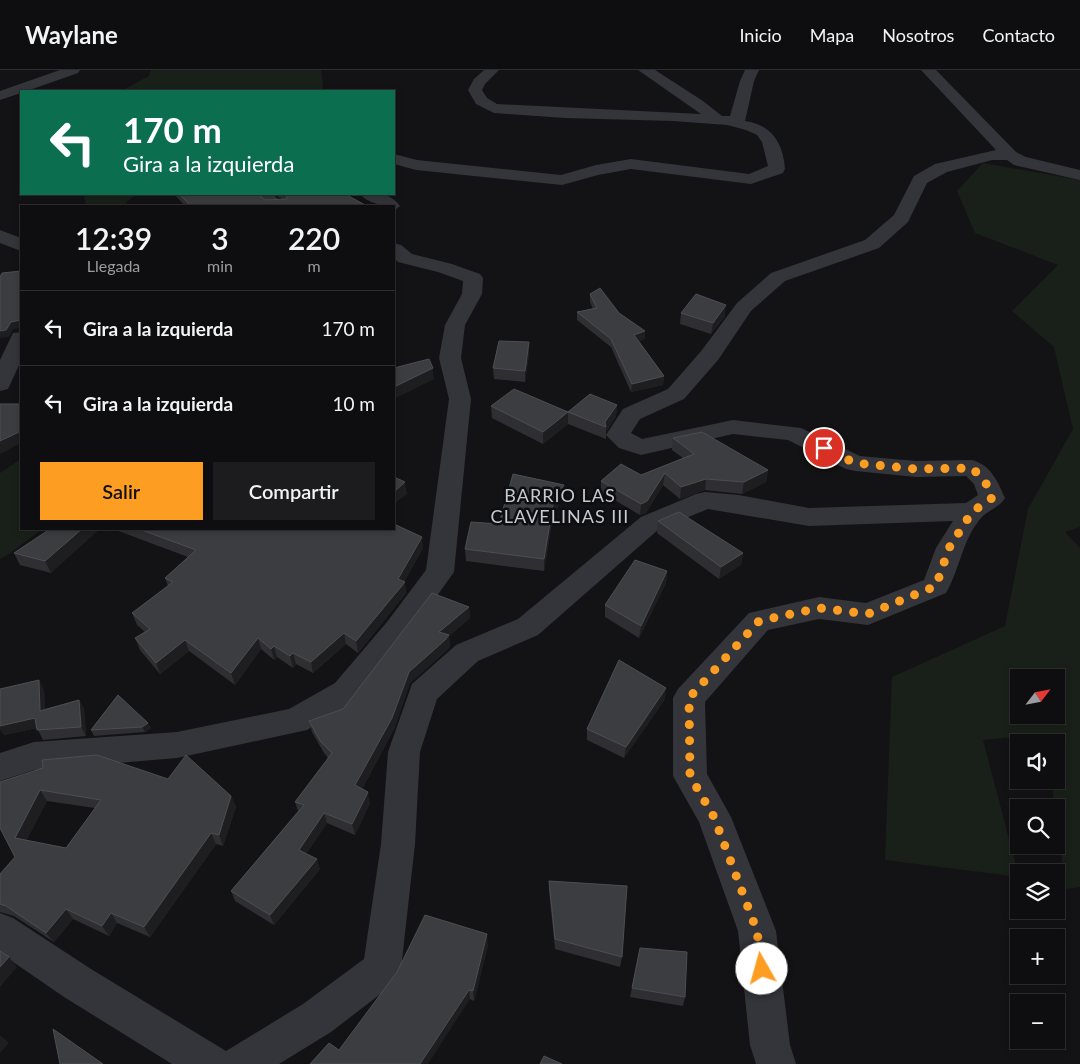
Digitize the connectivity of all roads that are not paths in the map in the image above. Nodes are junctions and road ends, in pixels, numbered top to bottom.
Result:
1 (73, 70) edge
2 (492, 70) edge
3 (645, 70) edge
4 (752, 70) edge
5 (928, 70) edge
6 (0, 96) edge
7 (716, 119) junction
8 (736, 124) junction
9 (1010, 155) junction
10 (395, 159) edge
11 (1080, 175) edge
12 (262, 195) edge
13 (371, 195) edge
14 (277, 205) edge
15 (390, 205) edge
16 (0, 236) edge
17 (20, 245) edge
18 (396, 252) edge
19 (20, 340) edge
20 (0, 384) edge
21 (972, 512) junction
22 (0, 767) edge
23 (0, 931) edge
24 (211, 1064) edge
25 (241, 1064) edge
26 (776, 1064) edge

1 - 6 street
2 - 7 street
3 - 7 street
4 - 8 street
5 - 9 street
7 - 8 street
8 - 10 street
9 - 11 street
9 - 21 street
12 - 14 street
13 - 15 street
16 - 17 street
18 - 22 street
19 - 20 street
21 - 25 street
21 - 26 street
23 - 24 street

